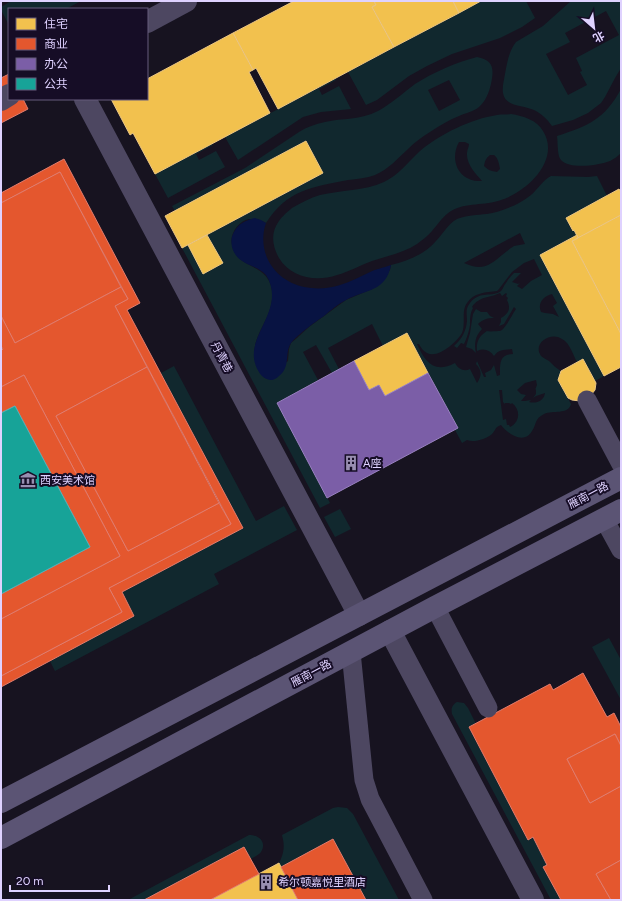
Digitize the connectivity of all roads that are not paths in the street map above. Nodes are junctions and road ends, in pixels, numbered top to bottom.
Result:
1 (186, 1) edge
2 (148, 21) edge
3 (86, 100) edge
4 (587, 400) dead end
5 (621, 464) edge
6 (621, 478) edge
7 (612, 514) edge
8 (621, 550) edge
9 (435, 607) junction
10 (359, 615) junction
11 (390, 631) junction
12 (352, 652) junction
13 (488, 708) dead end
14 (1, 802) edge
15 (1, 838) edge
16 (423, 900) edge
17 (533, 900) edge

1 - 2 street
3 - 10 street, 丹青巷
4 - 5 lane
6 - 10 main road, 雁南一路
7 - 8 lane
7 - 9 main road, 雁南一路
9 - 11 main road, 雁南一路
9 - 13 lane
10 - 14 main road, 雁南一路
11 - 12 main road, 雁南一路
11 - 17 street
12 - 15 main road, 雁南一路
12 - 16 lane

